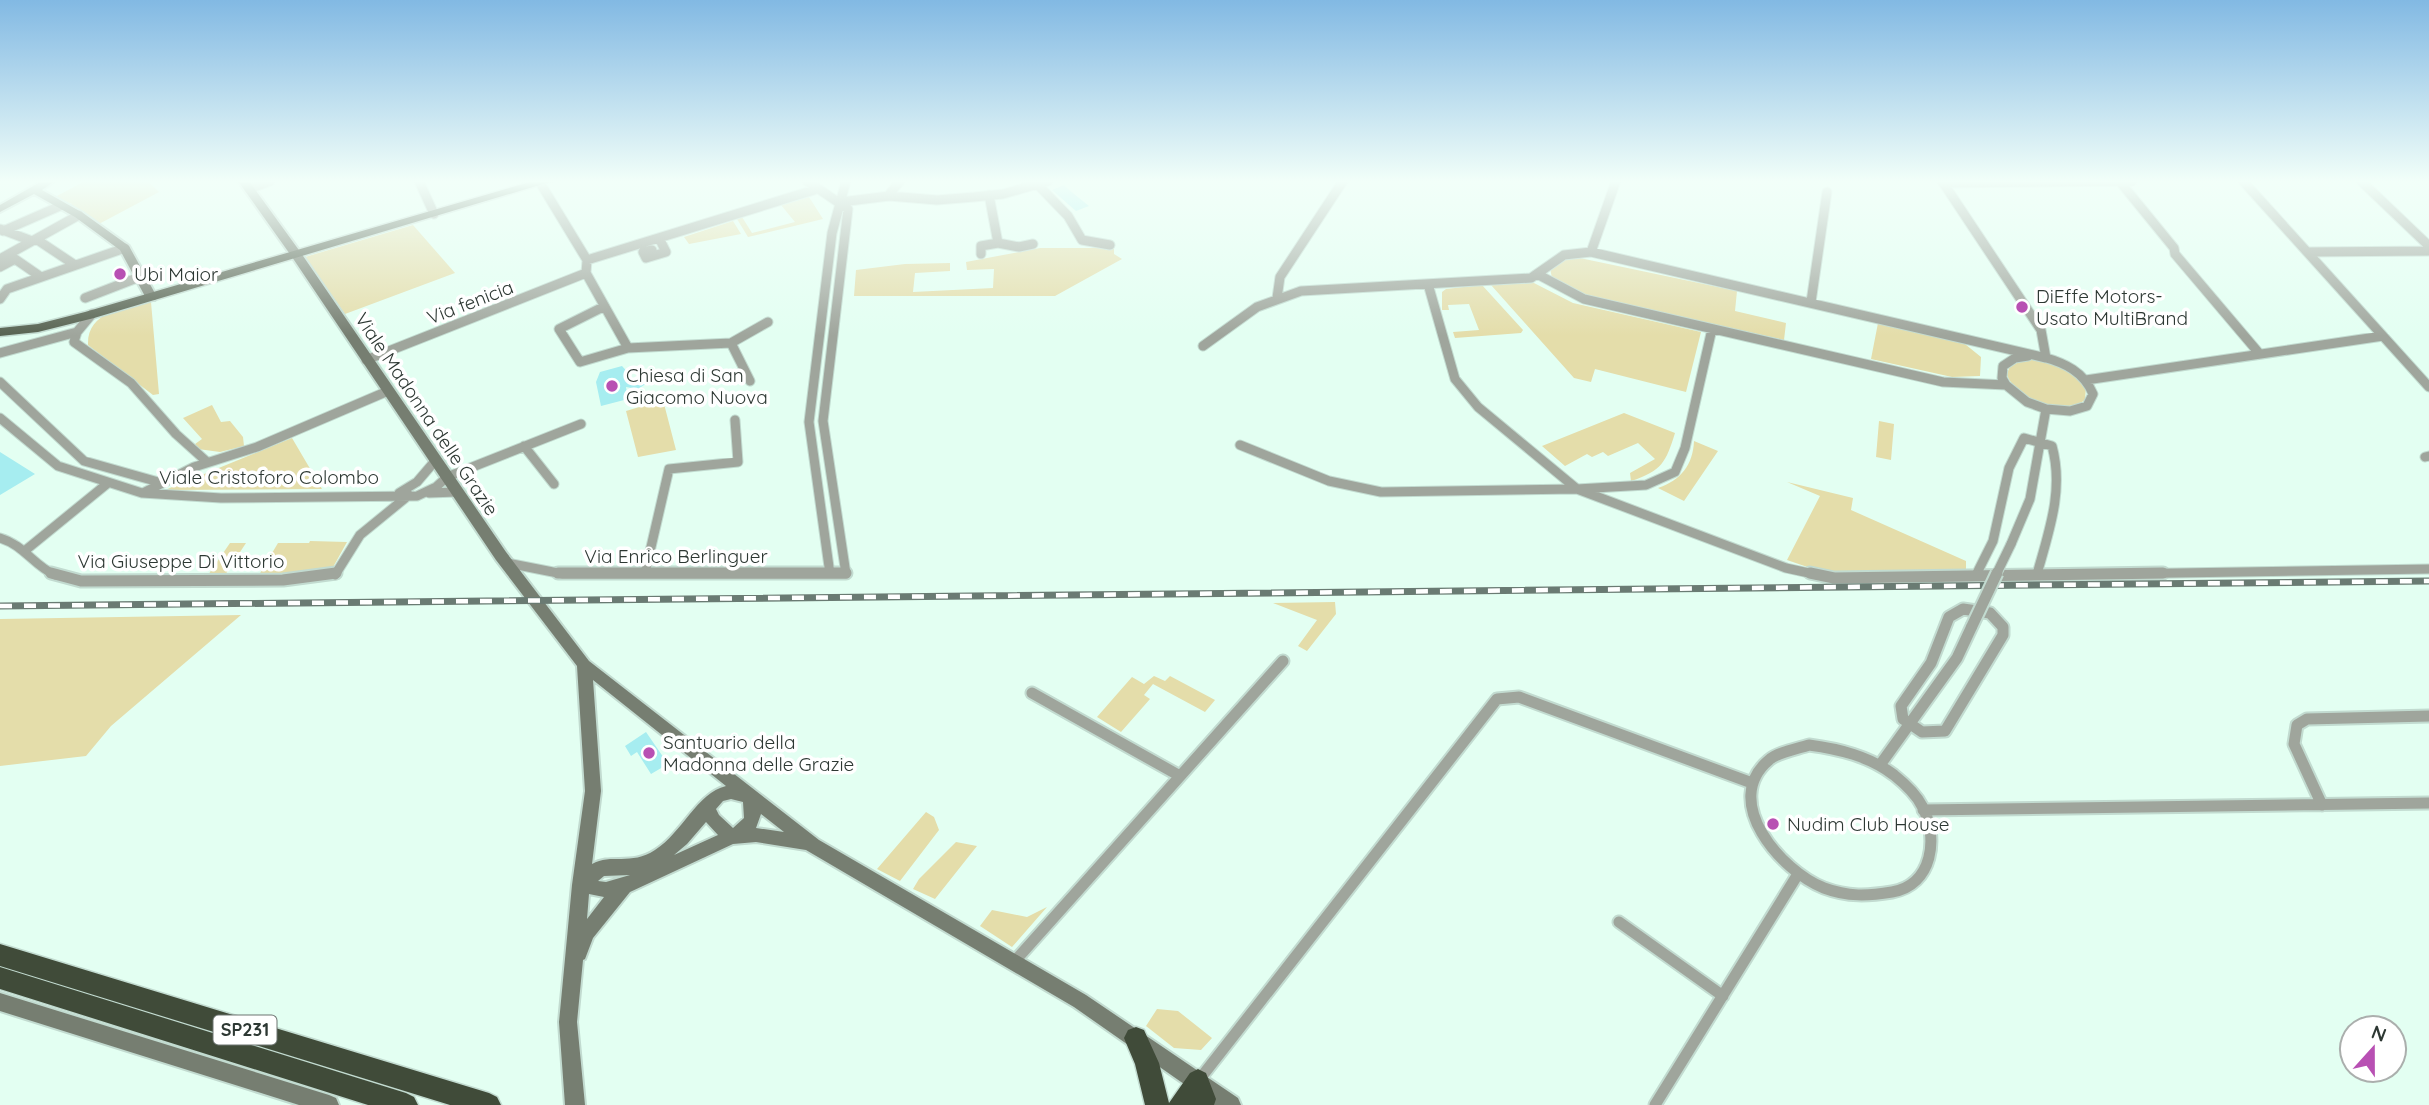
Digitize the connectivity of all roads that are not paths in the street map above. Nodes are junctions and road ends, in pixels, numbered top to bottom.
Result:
1 (10, 233) edge
2 (47, 233) edge
3 (103, 233) edge
4 (281, 233) edge
5 (373, 233) edge
6 (571, 233) edge
7 (677, 233) edge
8 (832, 233) edge
9 (845, 233) edge
10 (996, 233) edge
11 (1078, 233) edge
12 (1309, 233) edge
13 (1598, 233) edge
14 (1821, 233) edge
15 (1976, 233) edge
16 (2162, 233) edge
17 (2290, 233) edge
18 (2415, 233) edge
19 (659, 238) junction
20 (34, 240) junction
21 (998, 243) junction
22 (1033, 244) dead end
23 (1110, 245) dead end
24 (2429, 246) edge
25 (125, 248) junction
26 (652, 250) dead end
27 (2429, 251) edge
28 (1591, 252) junction
29 (2308, 252) junction
30 (981, 254) dead end
31 (298, 255) junction
32 (13, 256) junction
33 (0, 259) edge
34 (587, 260) junction
35 (75, 265) junction
36 (0, 267) edge
37 (586, 274) junction
38 (1537, 274) junction
39 (41, 276) junction
40 (142, 276) junction
41 (1427, 284) junction
42 (3, 286) edge
43 (151, 296) junction
44 (85, 298) dead end
45 (1277, 298) junction
46 (0, 299) edge
47 (1811, 302) junction
48 (603, 307) junction
49 (92, 314) junction
50 (768, 322) dead end
51 (1712, 329) junction
52 (0, 332) edge
53 (77, 332) junction
54 (2383, 336) junction
55 (732, 343) junction
56 (1203, 346) dead end
57 (628, 348) junction
58 (2258, 352) junction
59 (0, 353) edge
60 (2046, 358) junction
61 (366, 359) junction
62 (2086, 380) junction
63 (750, 381) dead end
64 (0, 382) edge
65 (2006, 385) junction
66 (2429, 387) edge
67 (387, 391) junction
68 (2046, 409) junction
69 (0, 418) edge
70 (734, 420) dead end
71 (581, 424) dead end
72 (2040, 442) junction
73 (1240, 445) dead end
74 (524, 446) junction
75 (206, 461) junction
76 (435, 461) junction
77 (446, 476) junction
78 (417, 482) junction
79 (108, 483) junction
80 (162, 483) junction
81 (554, 484) dead end
82 (1577, 489) junction
83 (457, 492) junction
84 (142, 493) junction
85 (425, 494) junction
86 (392, 495) junction
87 (409, 495) junction
88 (0, 538) edge
89 (27, 549) junction
90 (507, 563) junction
91 (2429, 569) edge
92 (645, 573) junction
93 (830, 574) junction
94 (2036, 574) junction
95 (1976, 575) junction
96 (1283, 661) dead end
97 (584, 665) junction
98 (1032, 693) dead end
99 (2429, 716) edge
100 (1909, 725) junction
101 (1880, 765) junction
102 (1180, 776) junction
103 (1752, 783) junction
104 (749, 797) junction
105 (2429, 803) edge
106 (2322, 805) junction
107 (706, 806) junction
108 (1923, 810) junction
109 (732, 837) junction
110 (813, 845) junction
111 (1798, 874) junction
112 (581, 885) junction
113 (624, 886) junction
114 (1619, 922) dead end
115 (0, 956) edge
116 (1014, 962) junction
117 (571, 974) junction
118 (0, 978) edge
119 (1723, 996) junction
120 (0, 1002) edge
121 (1136, 1038) junction
122 (1198, 1081) junction
123 (329, 1105) edge
124 (406, 1105) edge
125 (489, 1105) edge
126 (575, 1105) edge
127 (1157, 1105) edge
128 (1180, 1105) edge
129 (1202, 1105) edge
130 (1231, 1105) edge
131 (1655, 1105) edge

1 - 20 street
2 - 20 street
3 - 25 street
4 - 31 street, Viale Madonna delle Grazie
5 - 31 main road
6 - 34 street
7 - 19 street
8 - 93 street
9 - 93 street, Via Enrico Berlinguer
10 - 21 street
11 - 23 street
12 - 45 street
13 - 28 street
14 - 47 street
15 - 60 street
16 - 58 street
17 - 29 street
18 - 24 street
19 - 26 street
19 - 34 street
20 - 32 street
20 - 35 street
21 - 22 street
21 - 30 street
25 - 35 street
25 - 40 street
27 - 29 street
28 - 38 street
28 - 47 street
29 - 54 street
31 - 43 main road
31 - 61 street, Viale Madonna delle Grazie
32 - 33 street
32 - 36 street
32 - 39 street
34 - 37 street
35 - 39 street
37 - 48 street
37 - 61 street, Via fenicia
38 - 41 street
38 - 51 street
39 - 42 street
40 - 43 street
40 - 44 street
41 - 45 street
41 - 82 street
42 - 46 street
43 - 49 main road
45 - 56 street
47 - 60 street
48 - 57 street
48 - 57 street
49 - 52 main road
49 - 53 street
50 - 55 street
51 - 65 street
51 - 82 street
53 - 59 street
53 - 75 street
54 - 58 street
54 - 66 street
55 - 57 street
55 - 63 street
58 - 62 street
60 - 62 street
60 - 65 street
61 - 67 street, Viale Madonna delle Grazie
62 - 68 street
64 - 80 street
65 - 68 street
67 - 75 street
67 - 76 street, Viale Madonna delle Grazie
68 - 72 street
69 - 79 street, Viale Cristoforo Colombo
70 - 92 street
71 - 74 street
72 - 94 street
72 - 95 street
72 - 100 street, bridge
73 - 82 street
74 - 77 street
74 - 81 street
75 - 80 street
76 - 77 street, Viale Madonna delle Grazie
76 - 78 street
77 - 78 street
77 - 83 street, Viale Madonna delle Grazie
77 - 85 street
78 - 86 street
79 - 84 street, Viale Cristoforo Colombo
79 - 89 street
80 - 84 street
82 - 95 street
83 - 85 street, Viale Cristoforo Colombo
83 - 90 street, Viale Madonna delle Grazie
84 - 86 street, Viale Cristoforo Colombo
85 - 87 street, Viale Cristoforo Colombo
86 - 87 street, Viale Cristoforo Colombo
87 - 89 street, Via Giuseppe Di Vittorio
88 - 89 street, Via Giuseppe Di Vittorio
90 - 92 street, Via Enrico Berlinguer
90 - 97 street, Viale Madonna delle Grazie
91 - 94 street
92 - 93 street, Via Enrico Berlinguer
94 - 95 street
96 - 102 street
97 - 104 street, Viale Madonna delle Grazie
97 - 112 street
98 - 102 street
99 - 106 street
100 - 100 street
100 - 101 street
101 - 103 street
101 - 108 street
102 - 116 street
103 - 111 street
103 - 122 street
104 - 107 street
104 - 109 street
104 - 110 street, Viale Madonna delle Grazie
105 - 106 street
106 - 108 street
107 - 109 street
107 - 112 street
108 - 111 street
109 - 110 street
109 - 113 street
110 - 116 street
111 - 119 street
112 - 113 street
112 - 117 street
113 - 117 street
114 - 119 street
115 - 125 highway, SP231
116 - 121 street
117 - 126 street
118 - 124 highway, SP231
119 - 131 street
120 - 123 street
121 - 122 street
121 - 127 highway
122 - 128 highway
122 - 129 highway
122 - 130 street

